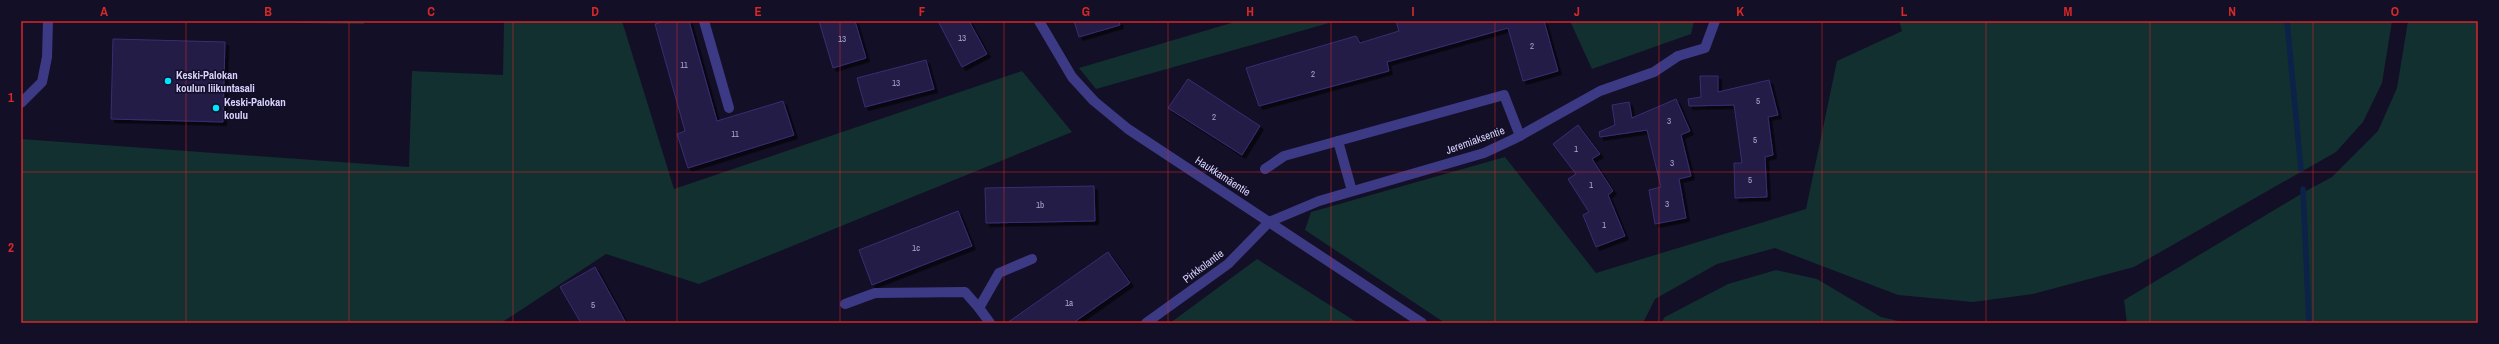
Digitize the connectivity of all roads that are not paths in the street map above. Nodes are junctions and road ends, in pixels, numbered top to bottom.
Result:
1 (48, 21) edge
2 (704, 21) edge
3 (1039, 21) edge
4 (1716, 21) edge
5 (21, 103) edge
6 (729, 108) dead end
7 (1520, 136) junction
8 (1338, 141) junction
9 (1265, 169) dead end
10 (1352, 191) junction
11 (1269, 222) junction
12 (1032, 259) dead end
13 (845, 304) dead end
14 (979, 308) junction
15 (990, 323) edge
16 (1146, 323) edge
17 (1422, 323) edge

1 - 5 street
2 - 6 street
3 - 11 street, Haukkamäentie
4 - 7 street, Jeremiaksentie
7 - 8 street
7 - 10 street, Jeremiaksentie
8 - 9 street
8 - 10 street
10 - 11 street, Jeremiaksentie
11 - 16 street, Pirkkolantie
11 - 17 street, Haukkamäentie
12 - 14 street
13 - 14 street
14 - 15 street

